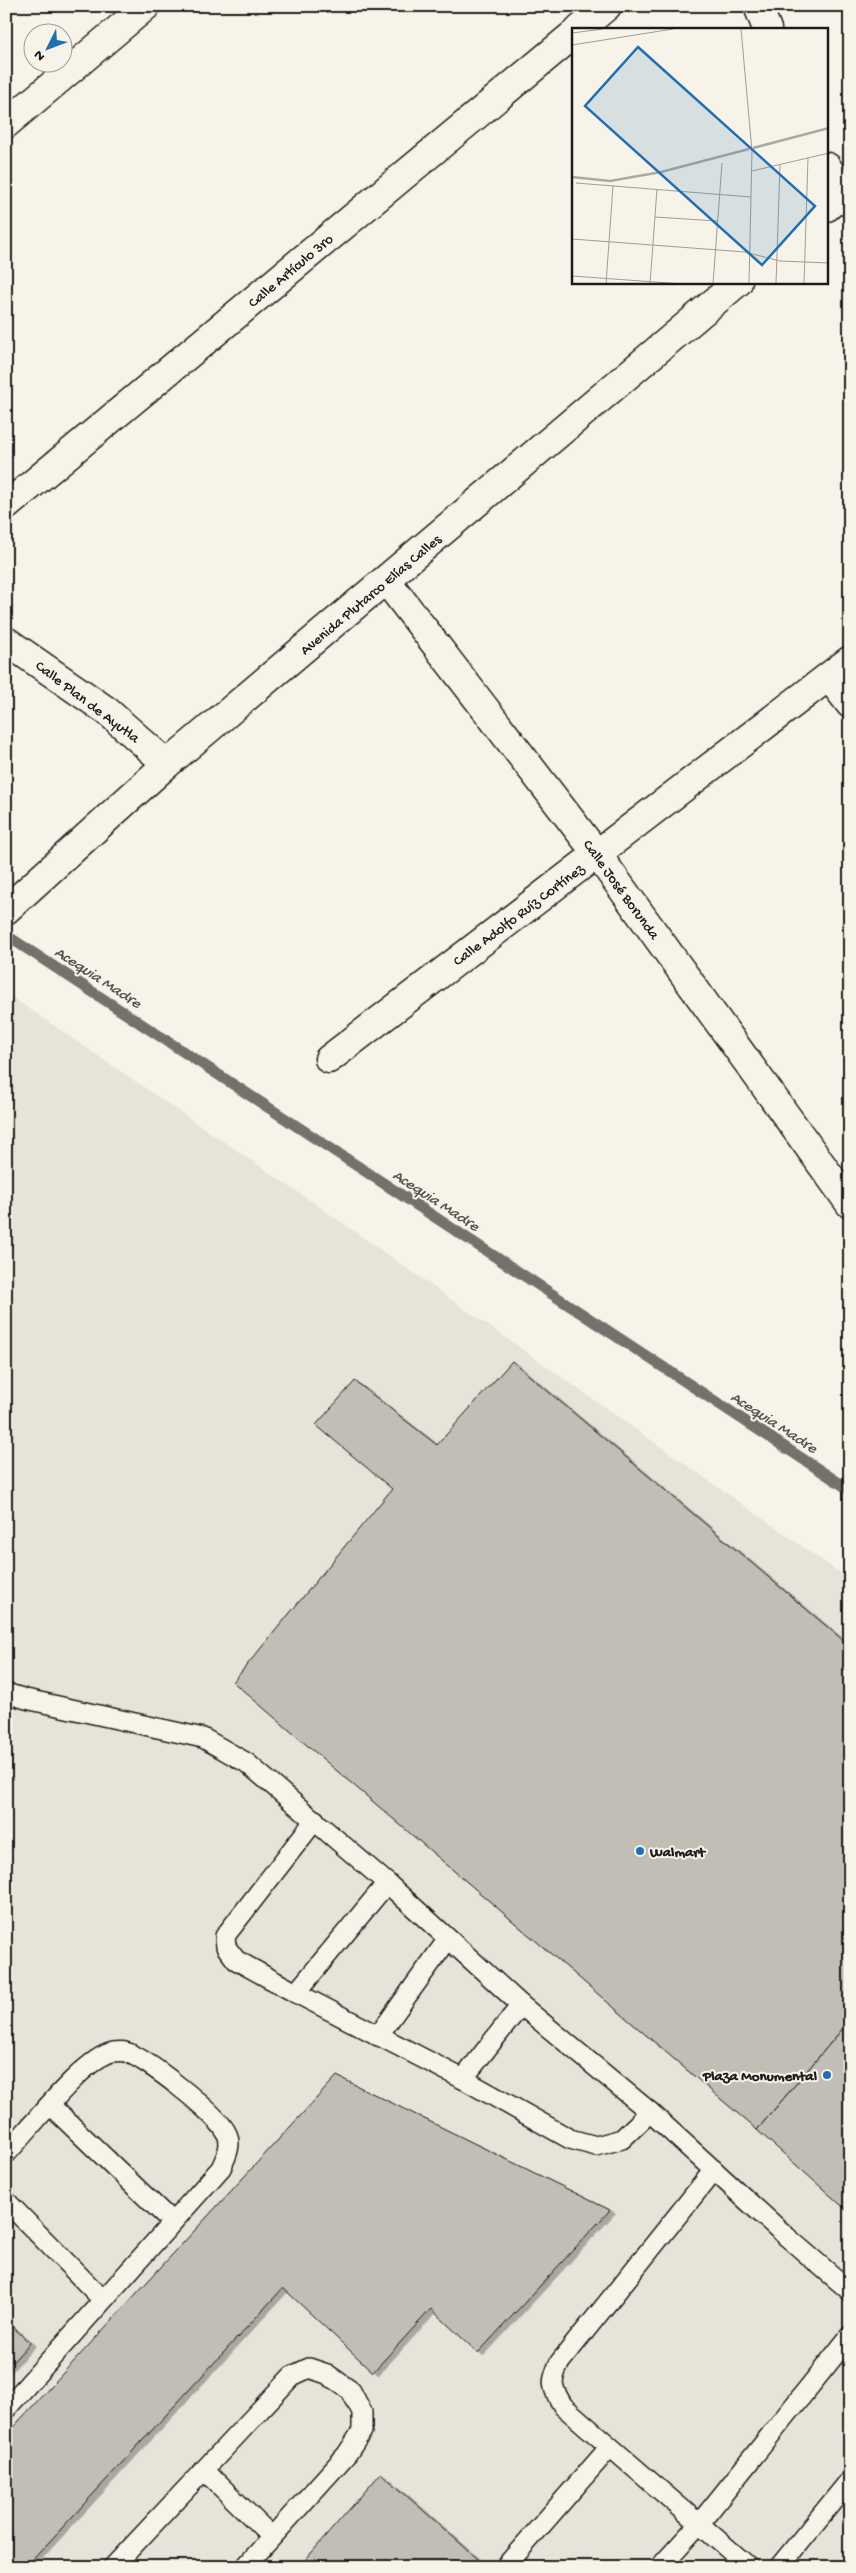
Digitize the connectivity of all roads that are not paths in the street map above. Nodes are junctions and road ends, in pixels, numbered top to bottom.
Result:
1 (146, 6) edge
2 (607, 6) edge
3 (758, 6) edge
4 (581, 28) edge
5 (767, 28) edge
6 (572, 36) edge
7 (6, 124) edge
8 (828, 169) edge
9 (842, 197) edge
10 (736, 284) edge
11 (6, 506) edge
12 (386, 580) junction
13 (6, 640) edge
14 (850, 660) edge
15 (829, 677) junction
16 (850, 704) edge
17 (167, 764) junction
18 (597, 854) junction
19 (8, 908) edge
20 (329, 1059) dead end
21 (850, 1204) edge
22 (6, 1693) edge
23 (316, 1820) junction
24 (387, 1883) junction
25 (448, 1939) junction
26 (296, 1994) junction
27 (521, 2005) junction
28 (378, 2036) junction
29 (463, 2079) junction
30 (51, 2106) junction
31 (650, 2112) junction
32 (6, 2154) edge
33 (714, 2170) junction
34 (6, 2201) edge
35 (172, 2222) junction
36 (850, 2291) edge
37 (103, 2300) junction
38 (850, 2336) edge
39 (6, 2409) edge
40 (609, 2448) junction
41 (204, 2470) junction
42 (850, 2480) edge
43 (699, 2524) junction
44 (271, 2536) junction
45 (113, 2567) edge
46 (244, 2567) edge
47 (505, 2567) edge
48 (660, 2567) edge
49 (749, 2567) edge
50 (779, 2567) edge

1 - 7 street
2 - 4 street
3 - 5 street
6 - 11 street, Calle Artículo 3ro
8 - 9 street
10 - 12 street, Avenida Plutarco Elías Calles
12 - 17 street, Avenida Plutarco Elías Calles
12 - 18 street, Calle José Borunda
13 - 17 street, Calle Plan de Ayutla
14 - 15 street, Calle Adolfo Ruíz Cortínez
15 - 16 street
15 - 18 street, Calle Adolfo Ruíz Cortínez
17 - 19 street, Avenida Plutarco Elías Calles
18 - 20 street, Calle Adolfo Ruíz Cortínez
18 - 21 street, Calle José Borunda
22 - 23 lane
23 - 24 lane
23 - 26 lane
24 - 25 lane
24 - 26 lane
25 - 27 lane
25 - 28 lane
26 - 28 lane
27 - 29 lane
27 - 31 lane
28 - 29 lane
29 - 31 lane
30 - 32 lane
30 - 35 lane
30 - 35 lane
31 - 33 lane
33 - 36 lane
33 - 40 lane
34 - 37 lane
35 - 37 lane
37 - 39 lane
38 - 43 lane
40 - 43 lane
40 - 47 lane
41 - 44 lane
41 - 44 lane
41 - 45 lane
42 - 50 lane
43 - 48 lane
43 - 49 lane
44 - 46 lane

